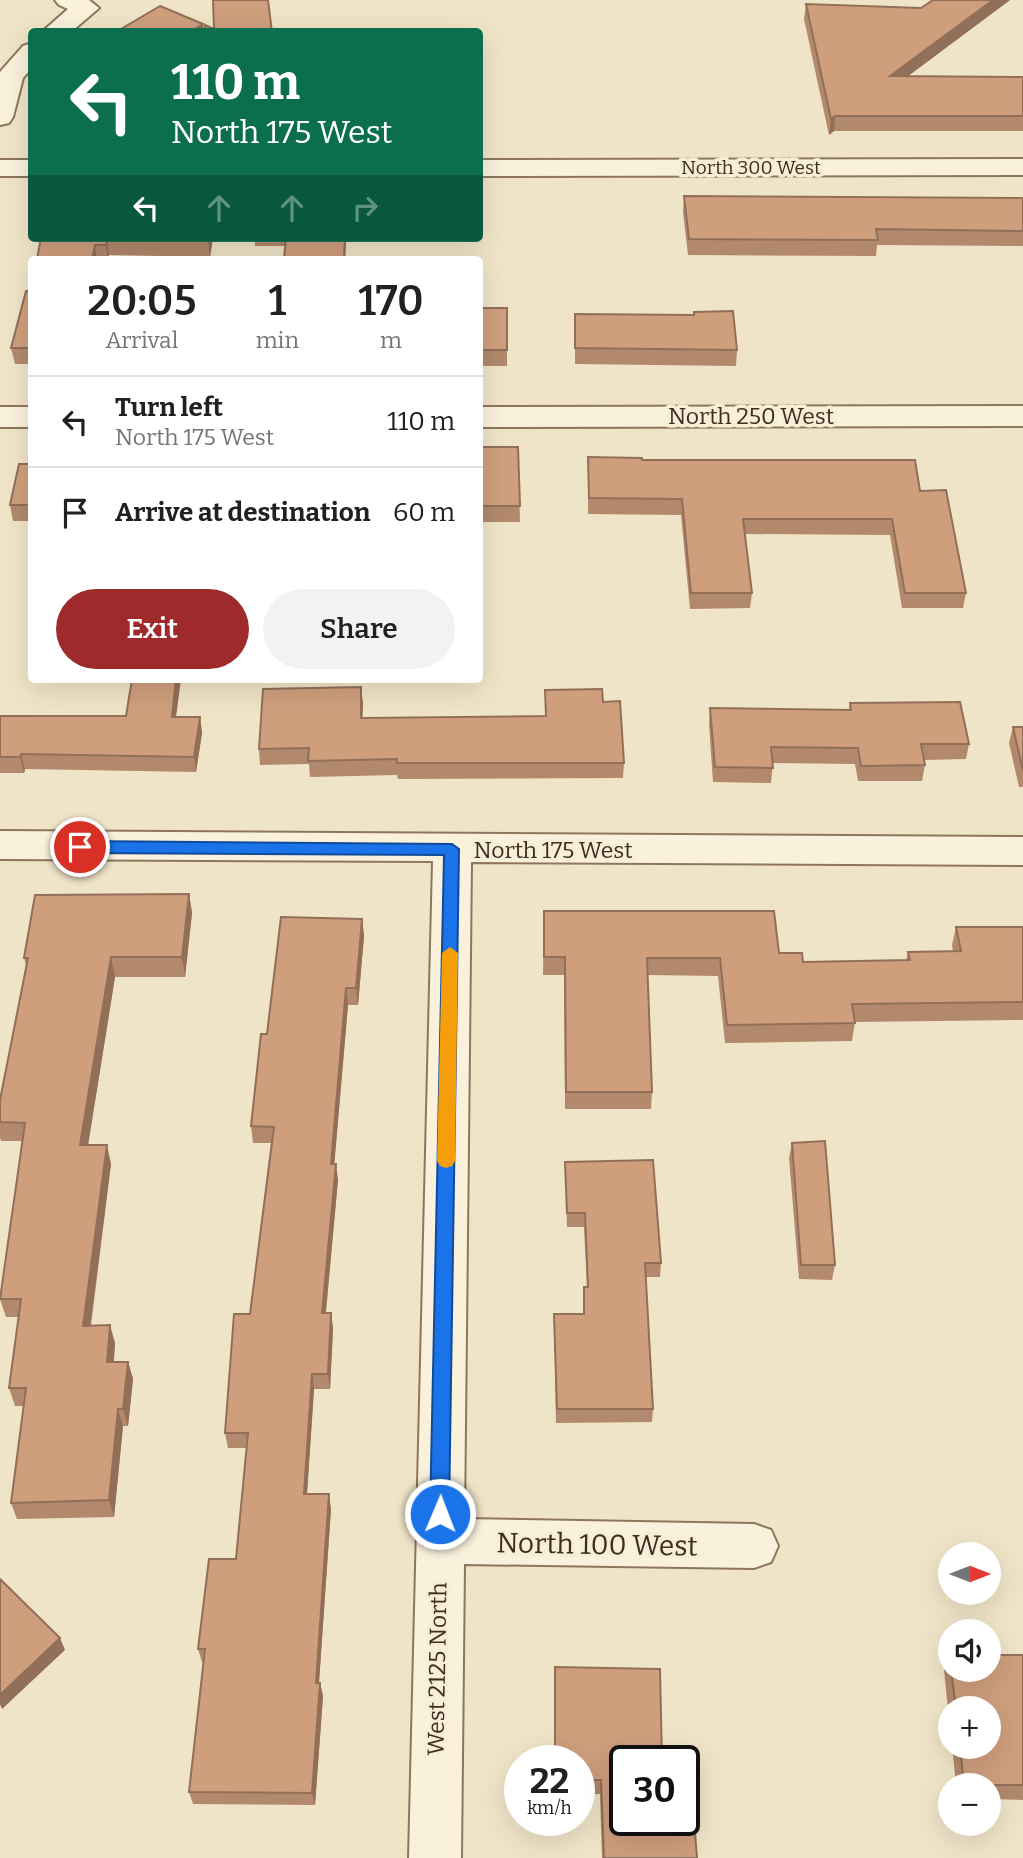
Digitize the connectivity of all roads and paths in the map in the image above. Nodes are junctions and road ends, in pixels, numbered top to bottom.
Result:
1 (87, 3) edge
2 (59, 28) edge
3 (28, 56) edge
4 (0, 117) edge
5 (483, 167) edge
6 (1023, 167) edge
7 (0, 168) edge
8 (28, 168) edge
9 (1023, 415) edge
10 (483, 416) edge
11 (0, 417) edge
12 (28, 417) edge
13 (0, 845) edge
14 (452, 849) junction
15 (1023, 851) edge
16 (439, 1541) junction
17 (754, 1546) dead end
18 (435, 1858) edge

1 - 2 street
3 - 4 street
5 - 6 street, North 300 West
7 - 8 street
9 - 10 street, North 250 West
11 - 12 street
13 - 14 street, North 175 West
14 - 15 street, North 175 West
14 - 16 street, West 2125 North
16 - 17 street, North 100 West
16 - 18 street, West 2125 North

